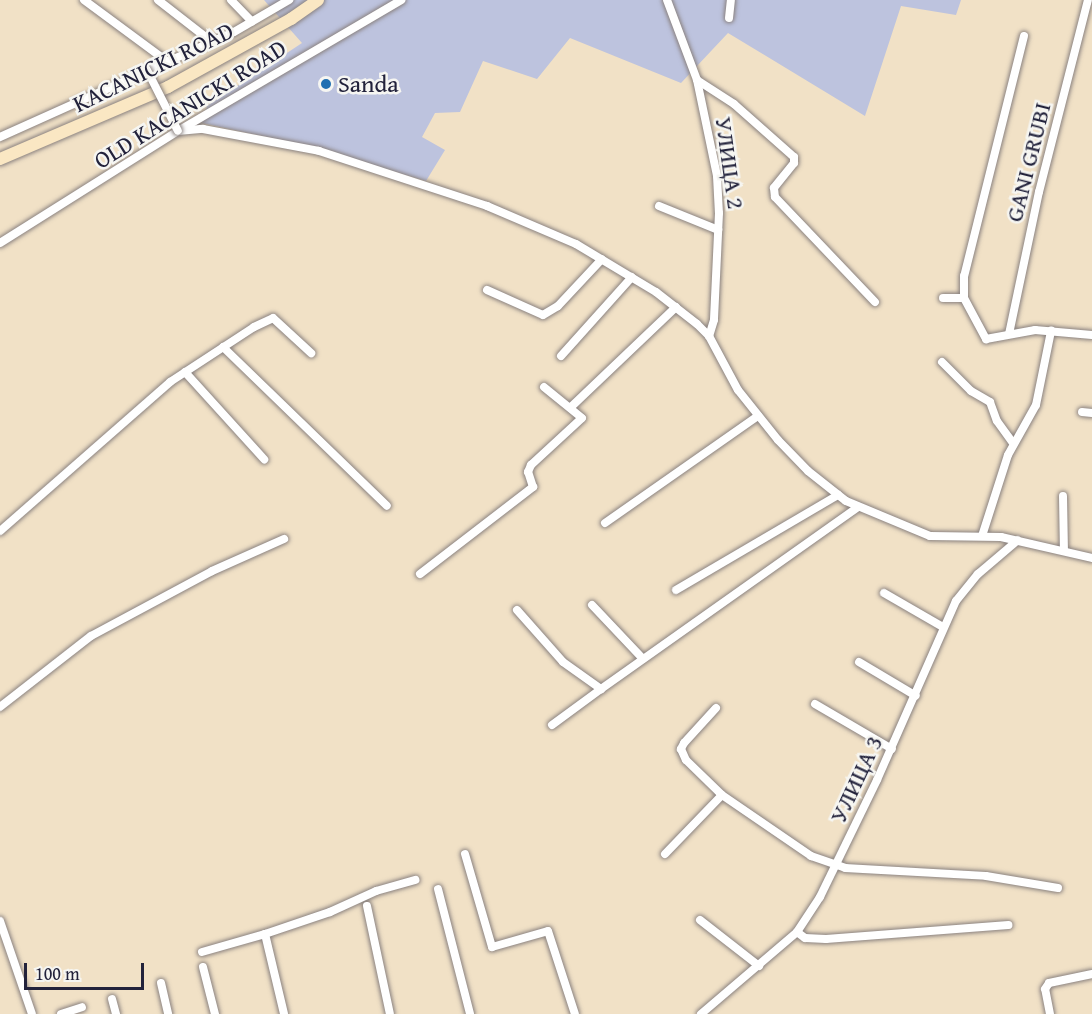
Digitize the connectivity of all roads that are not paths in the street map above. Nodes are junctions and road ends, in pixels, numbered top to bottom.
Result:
1 (84, 0) edge
2 (158, 0) edge
3 (231, 0) edge
4 (289, 0) edge
5 (318, 0) edge
6 (401, 0) edge
7 (667, 0) edge
8 (731, 0) edge
9 (1088, 0) edge
10 (729, 18) dead end
11 (252, 22) junction
12 (1024, 36) dead end
13 (212, 42) junction
14 (165, 60) junction
15 (147, 70) junction
16 (697, 80) junction
17 (178, 132) junction
18 (0, 137) edge
19 (0, 159) edge
20 (658, 206) dead end
21 (718, 230) junction
22 (0, 243) edge
23 (602, 258) junction
24 (632, 277) junction
25 (487, 290) dead end
26 (943, 298) dead end
27 (964, 298) junction
28 (876, 302) dead end
29 (676, 307) junction
30 (1051, 331) junction
31 (1009, 334) junction
32 (1092, 335) edge
33 (709, 336) junction
34 (223, 347) junction
35 (311, 353) dead end
36 (561, 356) dead end
37 (942, 362) dead end
38 (185, 372) junction
39 (544, 387) dead end
40 (571, 407) junction
41 (1082, 412) dead end
42 (1092, 413) edge
43 (758, 416) junction
44 (1013, 442) junction
45 (264, 459) dead end
46 (838, 495) junction
47 (1063, 496) dead end
48 (387, 506) dead end
49 (858, 507) junction
50 (605, 523) dead end
51 (0, 531) edge
52 (982, 536) junction
53 (284, 539) dead end
54 (1018, 540) junction
55 (1064, 550) junction
56 (1092, 558) edge
57 (420, 574) dead end
58 (676, 590) dead end
59 (884, 593) dead end
60 (592, 605) dead end
61 (516, 610) dead end
62 (943, 627) junction
63 (644, 659) junction
64 (859, 662) dead end
65 (601, 689) junction
66 (916, 696) junction
67 (815, 704) dead end
68 (0, 707) edge
69 (716, 708) dead end
70 (552, 724) dead end
71 (892, 749) junction
72 (722, 795) junction
73 (465, 854) dead end
74 (665, 854) dead end
75 (835, 867) junction
76 (416, 880) dead end
77 (1058, 888) dead end
78 (438, 889) dead end
79 (367, 906) dead end
80 (700, 920) dead end
81 (0, 921) edge
82 (1008, 925) dead end
83 (797, 932) junction
84 (266, 934) junction
85 (202, 951) dead end
86 (759, 966) junction
87 (203, 967) dead end
88 (1092, 974) edge
89 (160, 983) dead end
90 (112, 999) dead end
91 (82, 1007) dead end
92 (66, 1013) edge
93 (32, 1014) edge
94 (116, 1014) edge
95 (168, 1014) edge
96 (215, 1014) edge
97 (284, 1014) edge
98 (390, 1014) edge
99 (470, 1014) edge
100 (575, 1014) edge
101 (700, 1014) edge
102 (1050, 1014) edge

1 - 14 street
2 - 13 street
3 - 11 street
4 - 11 street
5 - 19 street, KACANICKI ROAD
6 - 17 street, OLD KACANICKI ROAD
7 - 16 street, УЛИЦА 2
8 - 10 street
9 - 31 street, GANI GRUBI
11 - 13 street
12 - 27 street, GANI GRUBI
13 - 14 street
14 - 15 street
15 - 17 street, bridge
15 - 18 street
16 - 21 street, УЛИЦА 2
16 - 28 street
17 - 22 street, OLD KACANICKI ROAD
17 - 23 street
20 - 21 street
21 - 33 street, УЛИЦА 2
23 - 24 street
23 - 25 street
24 - 29 street
24 - 36 street
26 - 27 street
27 - 31 street
29 - 33 street
29 - 40 street
30 - 31 street
30 - 32 street
30 - 44 street
33 - 43 street
34 - 35 street
34 - 38 street
34 - 48 street
37 - 44 street
38 - 45 street
38 - 51 street
39 - 40 street
40 - 57 street
41 - 42 street
43 - 46 street
43 - 50 street
44 - 52 street
46 - 49 street
46 - 58 street
47 - 55 street
49 - 52 street
49 - 63 street
52 - 54 street
53 - 68 street
54 - 55 street
54 - 62 street, УЛИЦА 3
55 - 56 street
59 - 62 street
60 - 63 street
61 - 65 street
62 - 66 street, УЛИЦА 3
63 - 65 street
64 - 66 street
65 - 70 street
66 - 71 street, УЛИЦА 3
67 - 71 street
69 - 72 street
71 - 75 street, УЛИЦА 3
72 - 74 street
72 - 75 street
73 - 100 street
75 - 77 street
75 - 83 street, УЛИЦА 3
76 - 84 street
78 - 99 street
79 - 98 street
80 - 86 street
81 - 93 street
82 - 83 street
83 - 86 street, УЛИЦА 3
84 - 85 street
84 - 97 street
86 - 101 street, УЛИЦА 3
87 - 96 street
88 - 102 street
89 - 95 street
90 - 94 street
91 - 92 street

